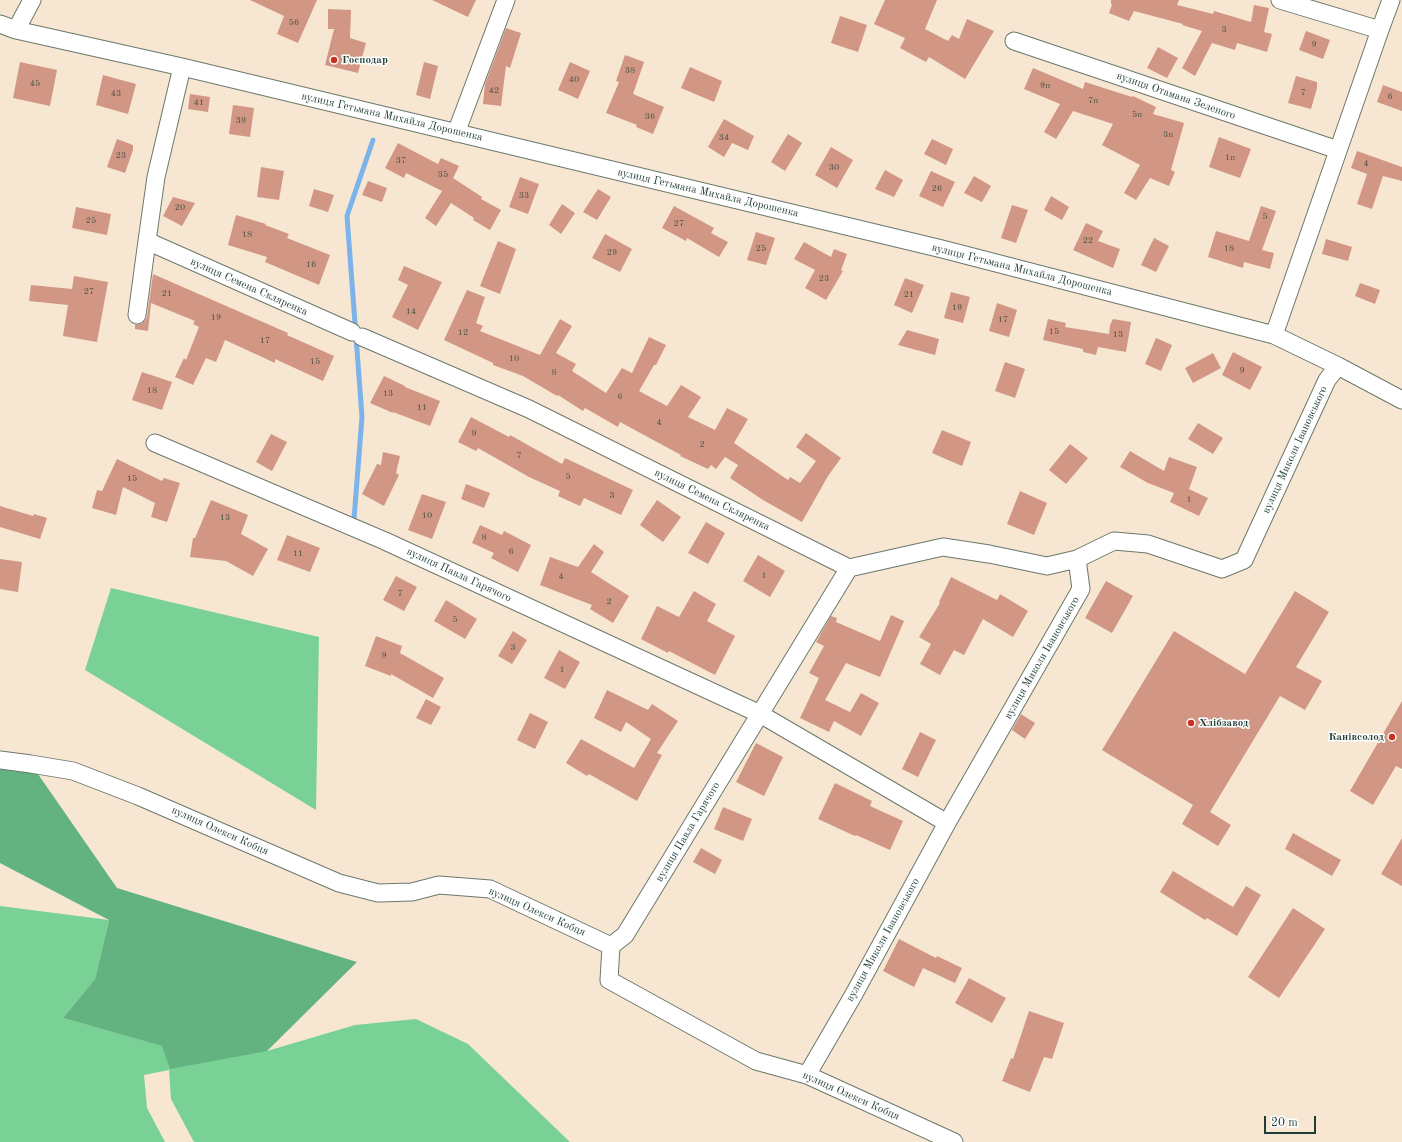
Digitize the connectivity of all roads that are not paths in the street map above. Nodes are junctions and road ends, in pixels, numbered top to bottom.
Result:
1 (32, 0) edge
2 (506, 0) edge
3 (1280, 0) edge
4 (1391, 0) edge
5 (0, 24) edge
6 (16, 30) junction
7 (1380, 30) junction
8 (1014, 41) dead end
9 (182, 67) junction
10 (456, 133) junction
11 (1338, 150) junction
12 (147, 241) junction
13 (137, 315) dead end
14 (1274, 335) junction
15 (1338, 366) junction
16 (1402, 400) edge
17 (155, 443) dead end
18 (1077, 559) junction
19 (849, 568) junction
20 (760, 714) junction
21 (0, 760) edge
22 (947, 823) junction
23 (611, 946) junction
24 (807, 1075) junction
25 (954, 1142) edge

1 - 6 street
2 - 10 street
3 - 7 street
4 - 7 street
5 - 6 street, вулиця Гетьмана Михайла Дорошенка
6 - 9 street, вулиця Гетьмана Михайла Дорошенка
7 - 11 street
8 - 11 street, вулиця Отамана Зеленого
9 - 10 street, вулиця Гетьмана Михайла Дорошенка
9 - 12 street
10 - 14 street, вулиця Гетьмана Михайла Дорошенка
11 - 14 street
12 - 13 street
12 - 19 street, вулиця Семена Скляренка
14 - 15 street, вулиця Гетьмана Михайла Дорошенка
15 - 16 street, вулиця Гетьмана Михайла Дорошенка
15 - 18 street, вулиця Миколи Івановського
17 - 20 street, вулиця Павла Гарячого
18 - 19 street
18 - 22 street, вулиця Миколи Івановського
19 - 20 street, вулиця Павла Гарячого
20 - 22 street, вулиця Павла Гарячого
20 - 23 street, вулиця Павла Гарячого
21 - 23 street, вулиця Олекси Кобця
22 - 24 street, вулиця Миколи Івановського
23 - 24 street, вулиця Олекси Кобця
24 - 25 street, вулиця Олекси Кобця

